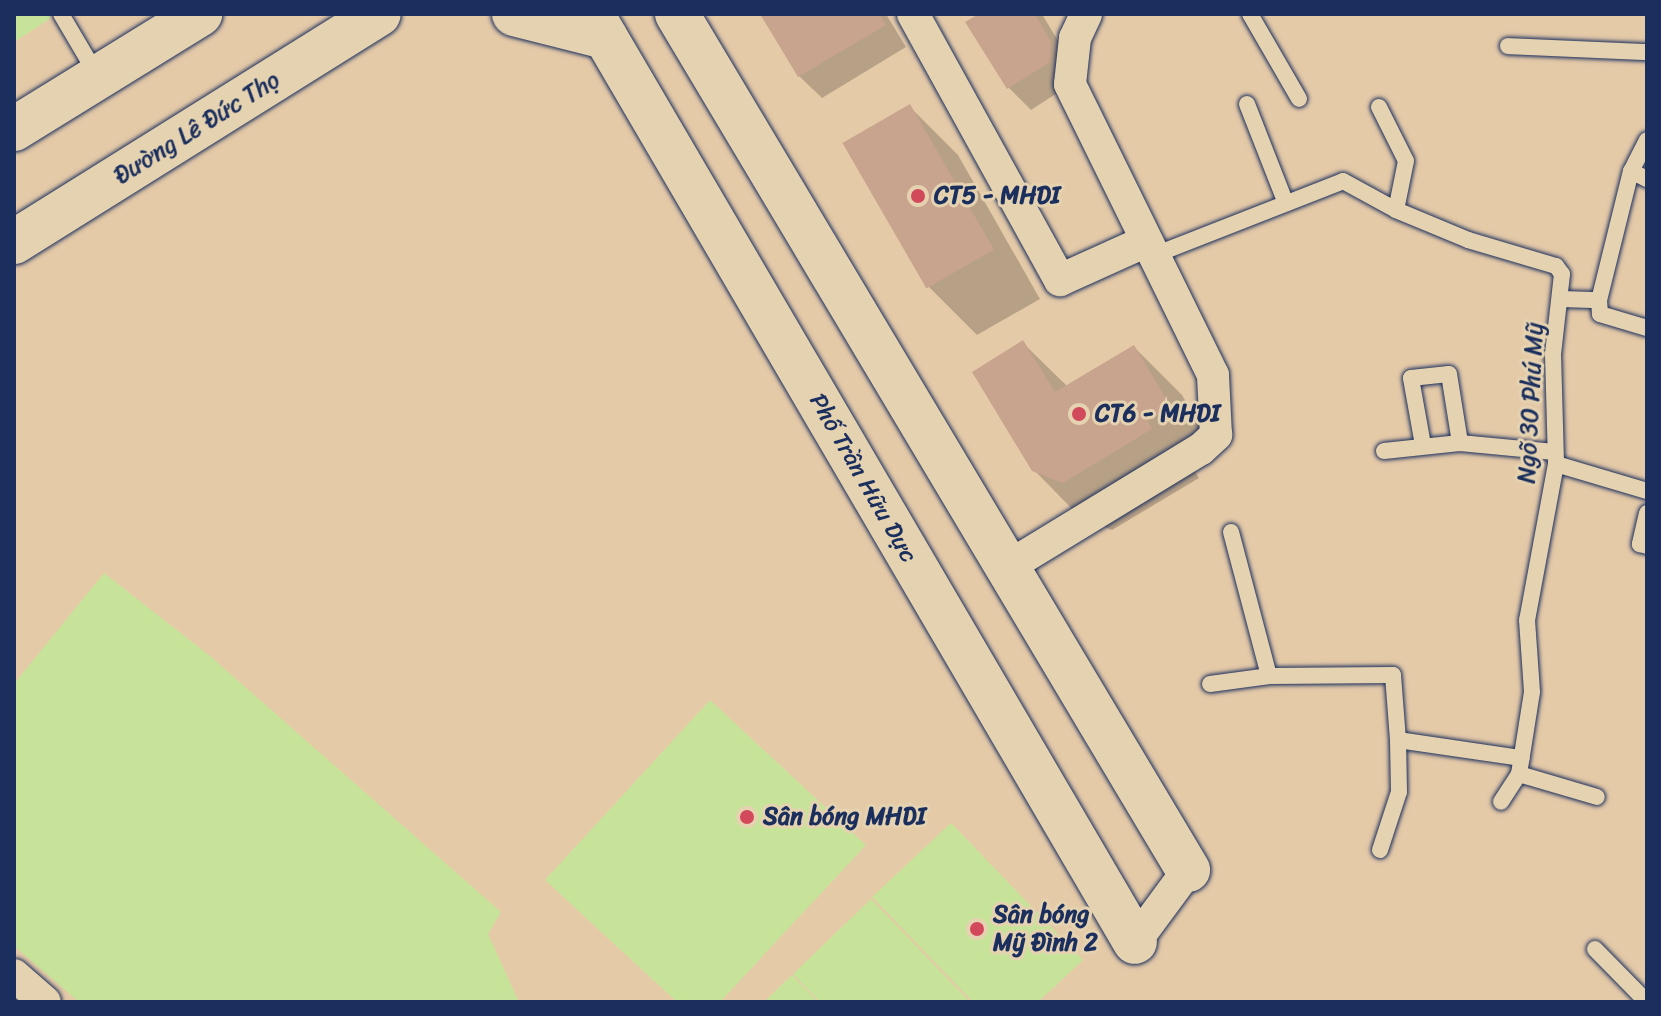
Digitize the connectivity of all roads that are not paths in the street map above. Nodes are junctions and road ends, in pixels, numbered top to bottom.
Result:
1 (61, 14) edge
2 (200, 14) edge
3 (379, 14) edge
4 (514, 14) edge
5 (677, 14) edge
6 (913, 14) edge
7 (1086, 14) edge
8 (1250, 14) edge
9 (598, 26) edge
10 (1508, 46) dead end
11 (1647, 52) edge
12 (98, 76) junction
13 (1299, 99) dead end
14 (1247, 104) dead end
15 (1379, 107) dead end
16 (14, 129) edge
17 (1647, 140) edge
18 (1631, 171) junction
19 (1647, 179) edge
20 (1285, 201) junction
21 (1396, 210) junction
22 (14, 242) edge
23 (1148, 249) junction
24 (1562, 299) junction
25 (1599, 300) junction
26 (1647, 328) edge
27 (1460, 443) junction
28 (1423, 445) junction
29 (1384, 451) dead end
30 (1556, 458) junction
31 (1647, 491) edge
32 (1647, 513) edge
33 (1231, 532) dead end
34 (1647, 546) edge
35 (1009, 566) junction
36 (1269, 676) junction
37 (1210, 684) dead end
38 (1398, 740) junction
39 (1521, 766) junction
40 (1597, 797) dead end
41 (1501, 802) dead end
42 (1380, 850) dead end
43 (1188, 870) joint
44 (1135, 942) joint
45 (1595, 949) dead end
46 (14, 975) edge
47 (1645, 1000) edge
48 (45, 1002) edge

1 - 12 lane
2 - 12 main road
3 - 22 main road, Đường Lê Đức Thọ
4 - 9 main road
5 - 35 main road
6 - 23 street
7 - 23 street
8 - 13 lane
9 - 44 main road, Phố Trần Hữu Dực
10 - 11 lane
12 - 16 main road
14 - 20 lane
15 - 21 lane
17 - 18 lane
18 - 19 lane
18 - 25 lane
20 - 21 lane
20 - 23 lane
21 - 24 lane
23 - 35 street
24 - 25 lane, Ngõ 30 Phú Mỹ
24 - 30 lane, Ngõ 30 Phú Mỹ
25 - 26 lane
27 - 28 lane
27 - 28 lane
27 - 30 lane
28 - 29 lane
30 - 31 lane
30 - 39 lane, Ngõ 30 Phú Mỹ
32 - 34 lane
33 - 36 lane
35 - 43 main road
36 - 37 lane
36 - 38 lane
38 - 39 lane
38 - 42 lane
39 - 40 lane
39 - 41 lane, Ngõ 30 Phú Mỹ
43 - 44 street
45 - 47 lane
46 - 48 street

